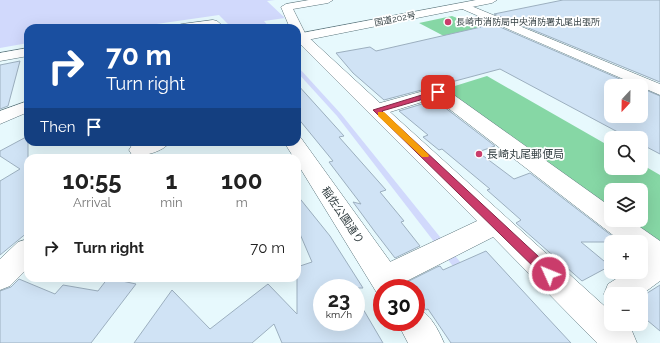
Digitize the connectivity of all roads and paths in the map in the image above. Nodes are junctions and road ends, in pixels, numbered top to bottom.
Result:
1 (328, 0) edge
2 (492, 0) edge
3 (464, 6) junction
4 (294, 24) edge
5 (301, 33) edge
6 (301, 36) edge
7 (24, 53) edge
8 (0, 57) edge
9 (660, 90) edge
10 (24, 108) edge
11 (377, 110) junction
12 (0, 118) edge
13 (150, 146) edge
14 (297, 146) edge
15 (139, 150) dead end
16 (604, 215) edge
17 (621, 227) edge
18 (485, 229) junction
19 (24, 254) edge
20 (660, 256) edge
21 (660, 265) edge
22 (0, 277) edge
23 (385, 279) edge
24 (394, 279) edge
25 (629, 287) edge
26 (601, 306) edge
27 (419, 331) edge
28 (427, 343) edge
29 (620, 343) edge

1 - 4 main road
2 - 3 main road, 国道202号
3 - 5 main road, 国道202号
3 - 9 main road
6 - 11 main road
7 - 8 main road
10 - 12 main road
11 - 16 main road
11 - 18 main road
13 - 15 main road
14 - 23 main road, 稲佐公園通り
17 - 20 main road
18 - 24 main road
18 - 26 main road
19 - 22 main road
21 - 25 main road
26 - 29 main road
27 - 28 main road

